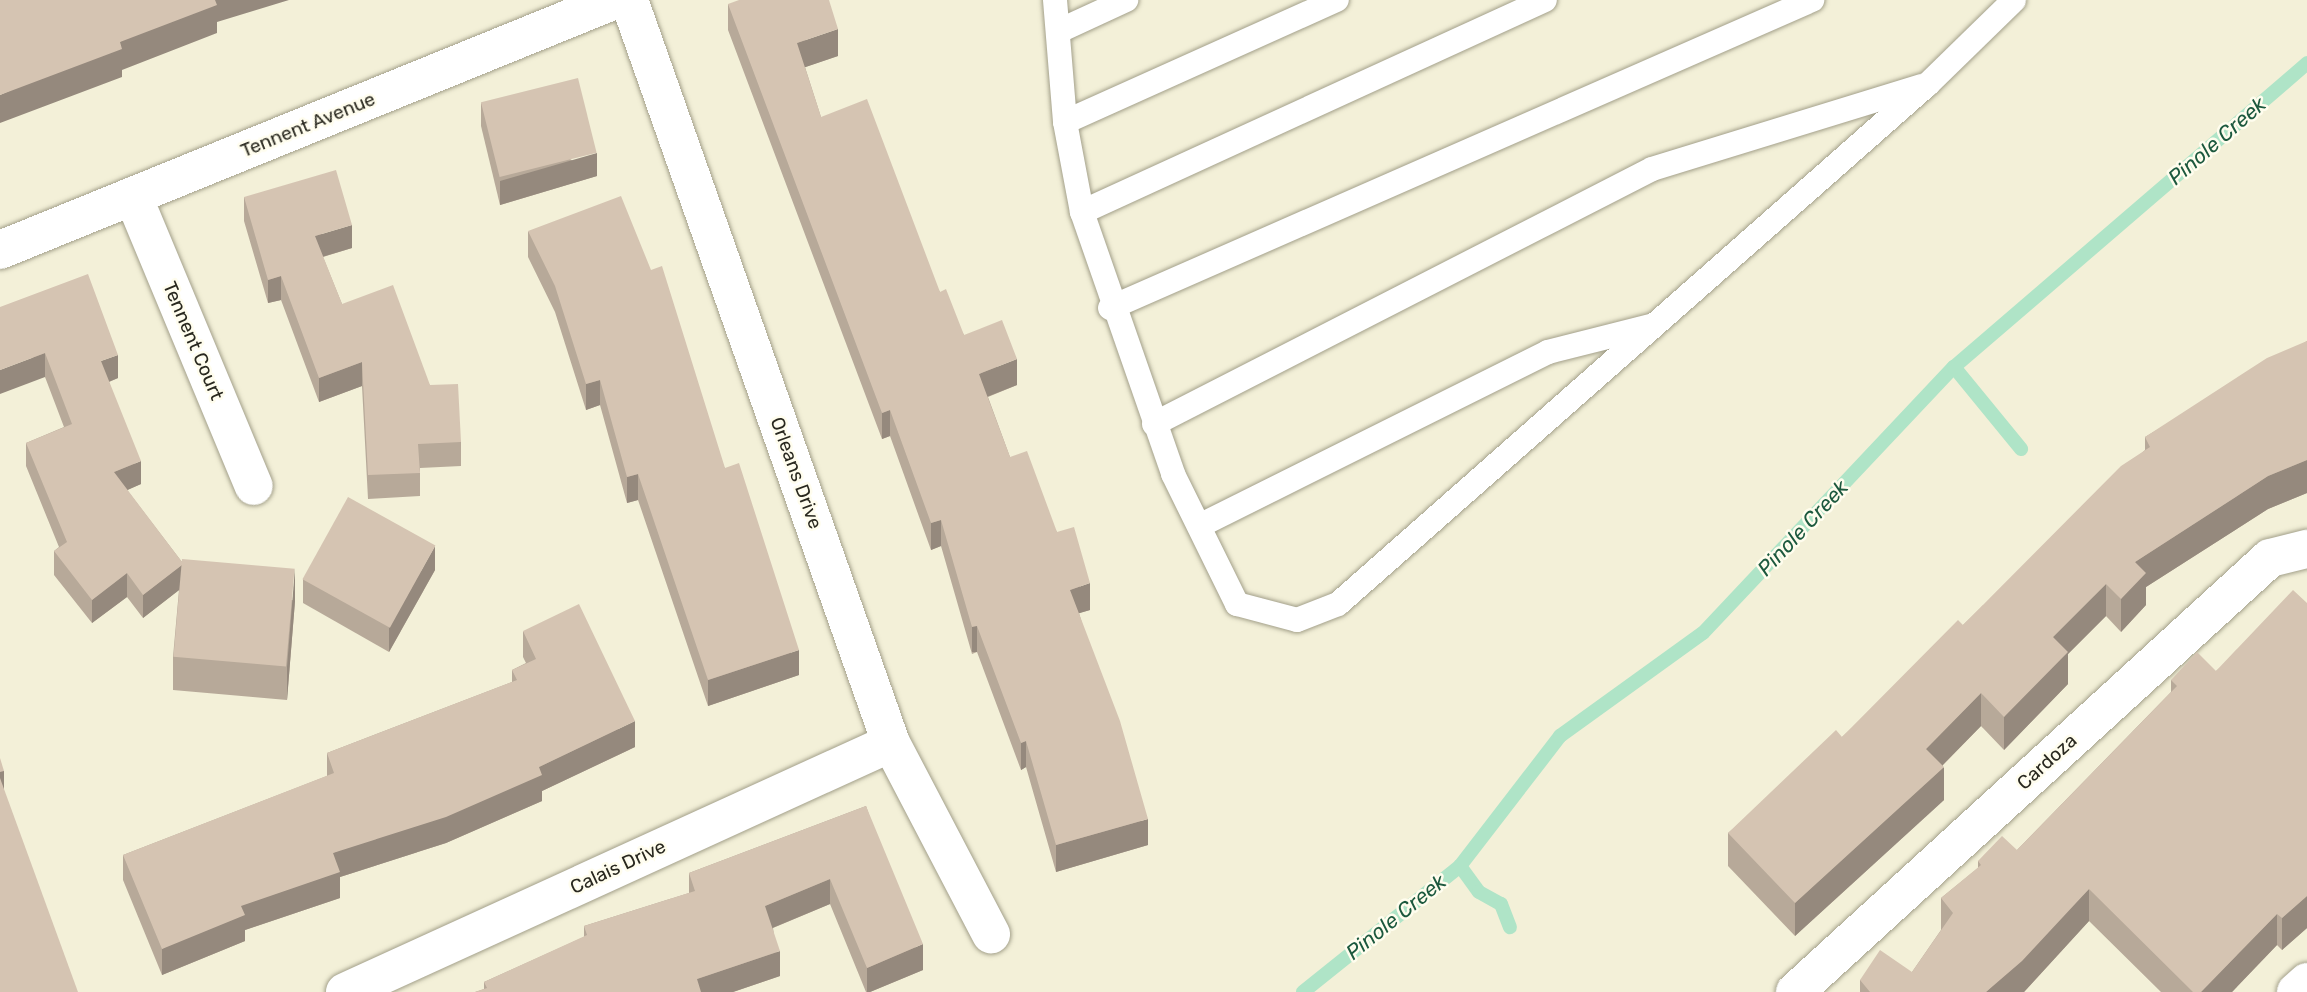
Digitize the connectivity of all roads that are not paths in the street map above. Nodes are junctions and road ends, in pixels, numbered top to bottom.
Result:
1 (615, 0) edge
2 (629, 0) edge
3 (1055, 0) edge
4 (1126, 0) edge
5 (1337, 0) edge
6 (1545, 0) edge
7 (1812, 0) edge
8 (2014, 0) edge
9 (1061, 30) junction
10 (1928, 84) junction
11 (1065, 122) junction
12 (133, 196) junction
13 (1082, 212) junction
14 (0, 250) edge
15 (1110, 308) junction
16 (1658, 324) junction
17 (1154, 424) junction
18 (254, 486) dead end
19 (1199, 526) junction
20 (2307, 549) edge
21 (891, 743) junction
22 (991, 934) dead end
23 (2307, 982) edge
24 (345, 992) edge
25 (1795, 992) edge
26 (2297, 992) edge

1 - 12 street, Tennent Avenue
2 - 21 street, Orleans Drive
3 - 9 lane
4 - 9 lane
5 - 11 lane
6 - 13 lane
7 - 15 lane
8 - 10 lane
9 - 11 lane
10 - 16 lane
10 - 17 lane
11 - 13 lane
12 - 14 street, Tennent Avenue
12 - 18 street, Tennent Court
13 - 15 lane
15 - 17 lane
16 - 19 lane
16 - 19 lane
17 - 19 lane
20 - 25 street, Cardoza
21 - 22 street, Orleans Drive
21 - 24 street, Calais Drive
23 - 26 street

